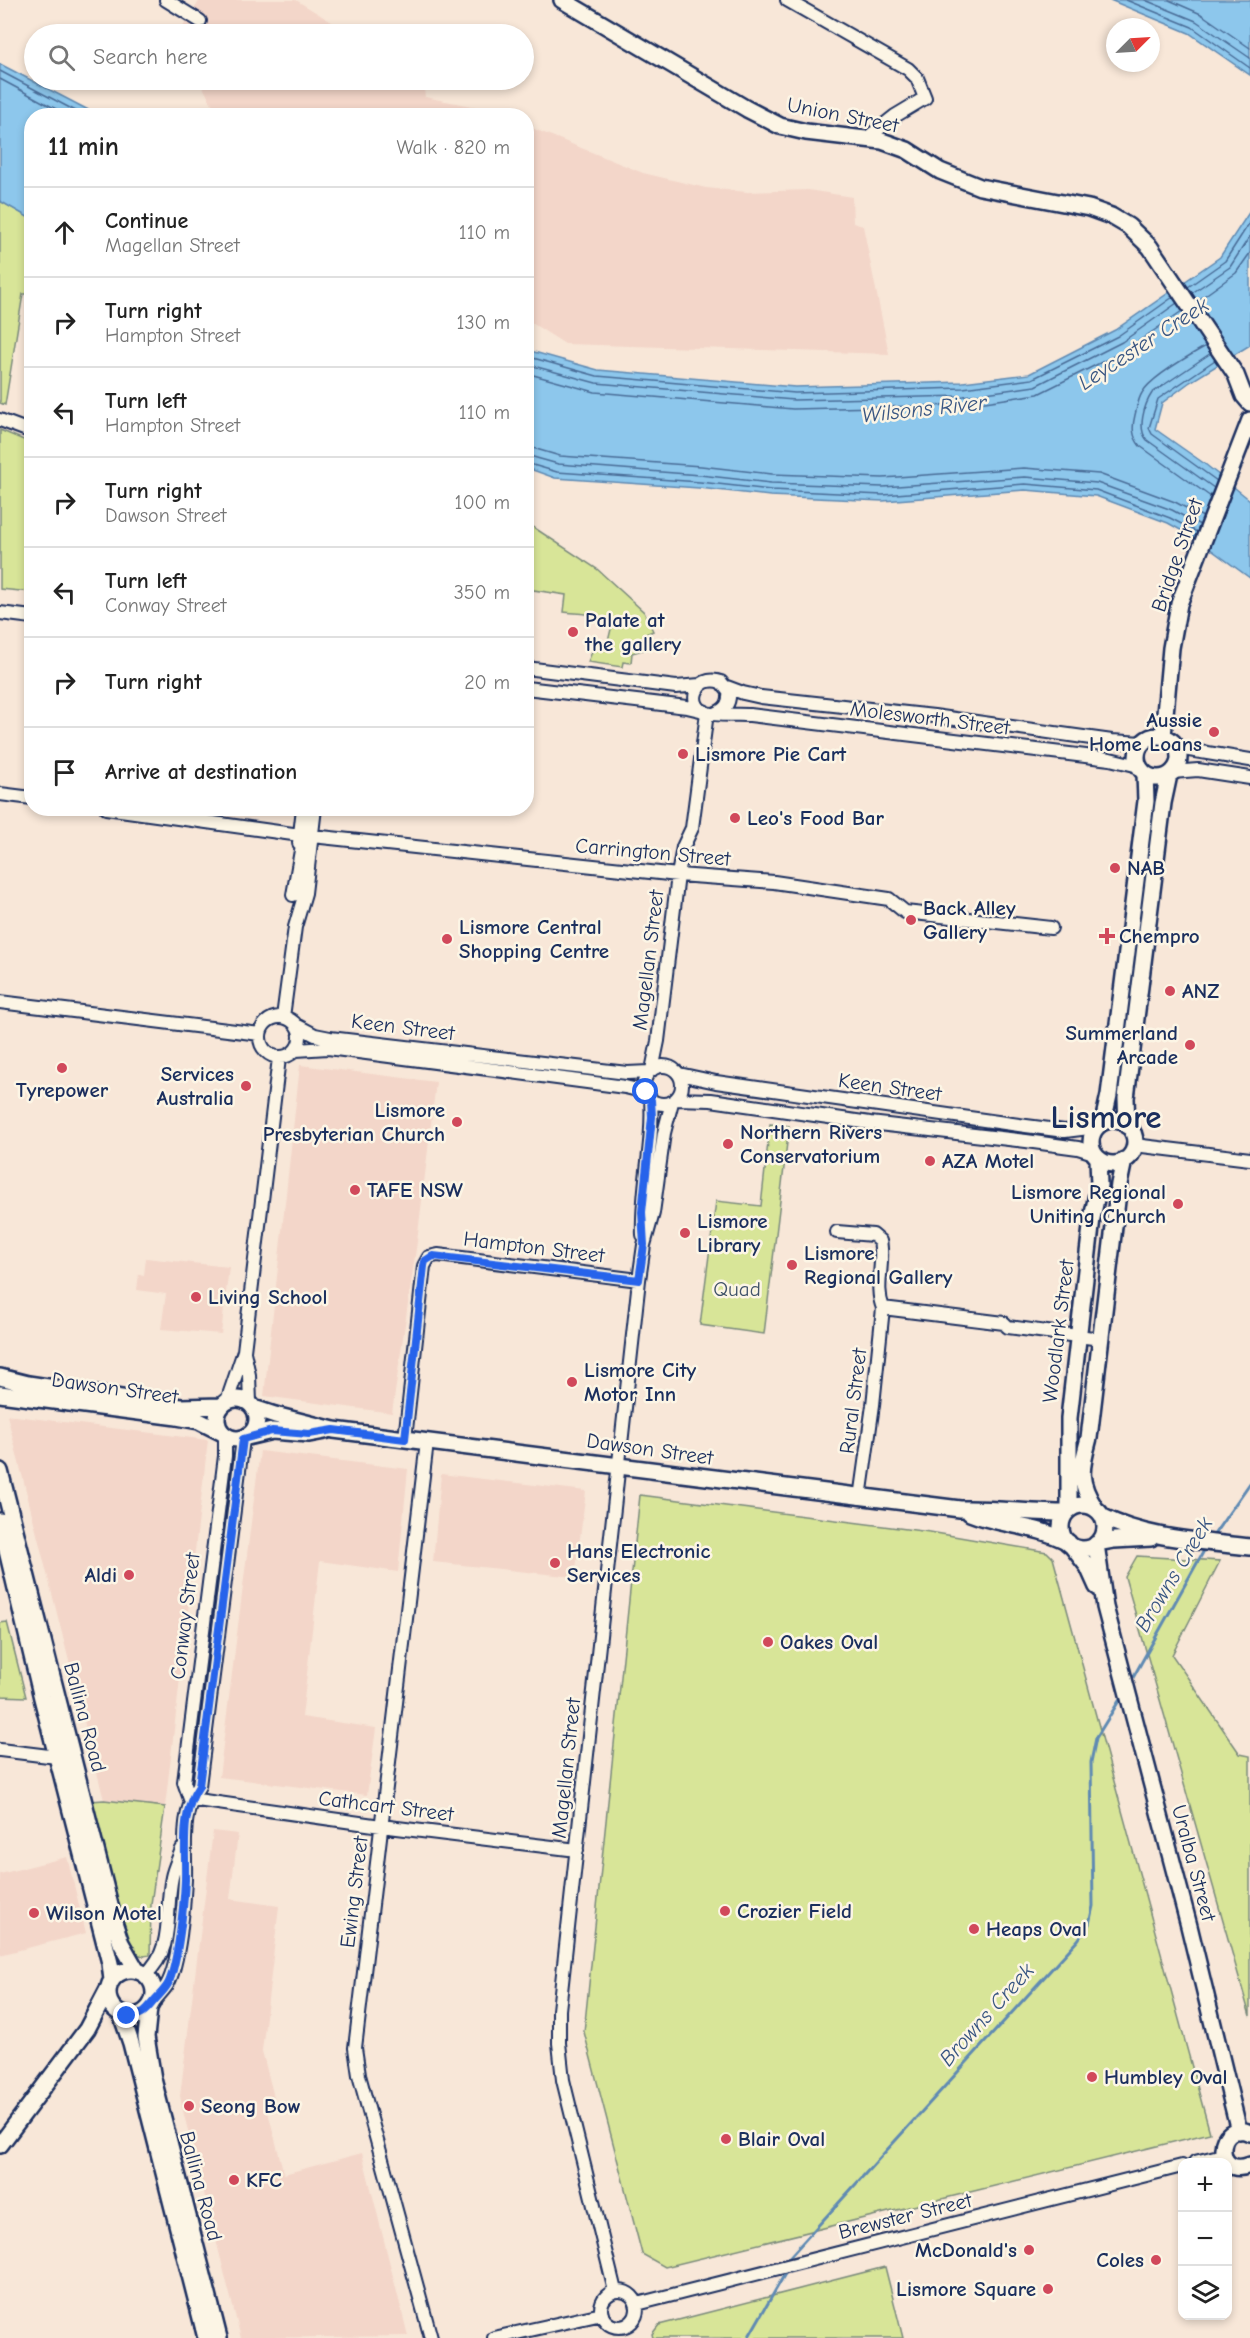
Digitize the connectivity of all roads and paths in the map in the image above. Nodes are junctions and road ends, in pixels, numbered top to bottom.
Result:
1 (166, 0) edge
2 (562, 0) edge
3 (787, 0) edge
4 (200, 21) dead end
5 (866, 139) junction
6 (1246, 389) edge
7 (0, 420) edge
8 (1248, 423) edge
9 (24, 429) edge
10 (0, 613) edge
11 (24, 616) edge
12 (534, 669) edge
13 (700, 685) junction
14 (727, 687) junction
15 (534, 689) edge
16 (709, 713) junction
17 (1163, 736) junction
18 (1142, 743) junction
19 (1177, 748) junction
20 (1250, 760) edge
21 (1142, 770) junction
22 (1171, 773) junction
23 (1250, 778) edge
24 (0, 794) edge
25 (24, 797) edge
26 (165, 816) edge
27 (304, 816) edge
28 (312, 816) edge
29 (306, 835) junction
30 (678, 875) junction
31 (295, 927) junction
32 (1051, 928) dead end
33 (0, 1002) edge
34 (283, 1017) junction
35 (297, 1026) junction
36 (260, 1034) junction
37 (296, 1050) junction
38 (279, 1058) junction
39 (651, 1071) junction
40 (679, 1074) junction
41 (648, 1096) junction
42 (674, 1100) junction
43 (1100, 1125) junction
44 (1127, 1126) junction
45 (1134, 1145) junction
46 (1096, 1155) junction
47 (1250, 1159) edge
48 (1124, 1160) junction
49 (837, 1232) dead end
50 (644, 1245) junction
51 (639, 1280) junction
52 (881, 1302) junction
53 (1078, 1336) junction
54 (1101, 1339) junction
55 (244, 1351) junction
56 (0, 1377) edge
57 (0, 1394) edge
58 (224, 1403) junction
59 (252, 1406) junction
60 (334, 1430) junction
61 (223, 1434) junction
62 (245, 1438) junction
63 (405, 1439) junction
64 (428, 1442) junction
65 (618, 1467) junction
66 (0, 1471) edge
67 (860, 1498) junction
68 (960, 1509) junction
69 (1068, 1512) junction
70 (1099, 1513) junction
71 (0, 1521) edge
72 (1169, 1536) junction
73 (1069, 1543) junction
74 (1097, 1544) junction
75 (1243, 1546) edge
76 (1105, 1607) junction
77 (0, 1750) edge
78 (57, 1757) junction
79 (190, 1799) junction
80 (381, 1826) junction
81 (184, 1843) junction
82 (577, 1850) junction
83 (141, 1973) junction
84 (110, 1984) junction
85 (150, 2006) junction
86 (120, 2013) junction
87 (87, 2029) junction
88 (1245, 2132) edge
89 (0, 2145) edge
90 (1223, 2155) junction
91 (1212, 2158) edge
92 (1178, 2167) edge
93 (1249, 2168) edge
94 (615, 2291) junction
95 (637, 2304) junction
96 (602, 2314) junction
97 (626, 2332) edge
98 (206, 2338) edge
99 (219, 2338) edge
100 (431, 2338) edge
101 (494, 2338) edge

1 - 4 street
2 - 5 main road, Union Street
3 - 5 street
5 - 6 main road, Union Street
6 - 8 main road, Bridge Street
7 - 9 street
8 - 17 main road, Bridge Street
10 - 11 street
12 - 13 street
13 - 14 street
13 - 16 street
14 - 16 street
14 - 18 street, Molesworth Street
15 - 16 street, Molesworth Street
16 - 21 street, Molesworth Street
16 - 30 street, Magellan Street
17 - 18 main road
17 - 19 main road
18 - 21 main road
19 - 20 street
19 - 22 main road
21 - 22 main road
21 - 43 main road
22 - 23 street
22 - 44 main road
24 - 25 street
26 - 29 street, Carrington Street
27 - 29 street
28 - 29 street
29 - 30 street, Carrington Street
29 - 31 street
29 - 31 street
30 - 32 street, Carrington Street
30 - 39 street, Magellan Street
31 - 34 street
33 - 36 street
34 - 35 street
34 - 36 street
35 - 37 street
35 - 39 street, Keen Street
36 - 38 street
37 - 38 street
37 - 41 street, Keen Street
38 - 55 street
39 - 40 street
39 - 41 street
40 - 42 street
40 - 43 street, Keen Street
41 - 42 street
41 - 50 street, Magellan Street
42 - 46 street, Keen Street
42 - 50 street, Magellan Street
43 - 44 main road
43 - 46 main road
44 - 45 main road
45 - 47 street
45 - 48 main road
46 - 48 main road
46 - 53 main road, Woodlark Street
48 - 54 main road, Woodlark Street
49 - 52 street, Rural Street
50 - 51 street, Magellan Street
51 - 63 street, Hampton Street
51 - 65 street, Magellan Street
52 - 53 street
52 - 67 street, Rural Street
53 - 54 street
53 - 69 main road, Woodlark Street
54 - 70 main road, Woodlark Street
55 - 58 street
55 - 59 street
56 - 58 main road, Dawson Street
57 - 61 main road, Dawson Street
58 - 59 main road
58 - 61 main road
59 - 60 main road, Dawson Street
59 - 62 main road
60 - 62 main road, Dawson Street
60 - 63 main road, Dawson Street
61 - 62 main road
61 - 79 street, Conway Street
62 - 79 street, Conway Street
63 - 64 main road, Dawson Street
64 - 65 main road, Dawson Street
64 - 80 street, Ewing Street
65 - 67 main road, Dawson Street
65 - 82 street, Magellan Street
66 - 83 main road, Ballina Road
67 - 68 main road, Dawson Street
68 - 69 main road, Dawson Street
68 - 73 main road, Dawson Street
69 - 70 main road
69 - 73 main road
70 - 72 main road
70 - 74 main road
71 - 78 main road, Ballina Road
72 - 74 main road
72 - 75 main road
73 - 74 main road
73 - 76 main road, Uralba Street
74 - 76 main road, Uralba Street
76 - 88 main road, Uralba Street
77 - 78 street
78 - 84 main road, Ballina Road
79 - 80 street, Cathcart Street
79 - 81 street, Conway Street
80 - 82 street, Cathcart Street
80 - 100 street, Ewing Street
81 - 83 street, Conway Street
81 - 85 street, Conway Street
82 - 94 street, Magellan Street
83 - 84 main road
83 - 85 main road
84 - 86 main road
84 - 87 main road
85 - 86 main road
85 - 99 main road, Ballina Road
86 - 87 main road
86 - 98 main road, Ballina Road
87 - 89 main road
88 - 90 main road
90 - 91 street
90 - 93 main road
92 - 95 street, Brewster Street
94 - 95 street
94 - 96 street
95 - 97 street
96 - 97 street
96 - 101 street

